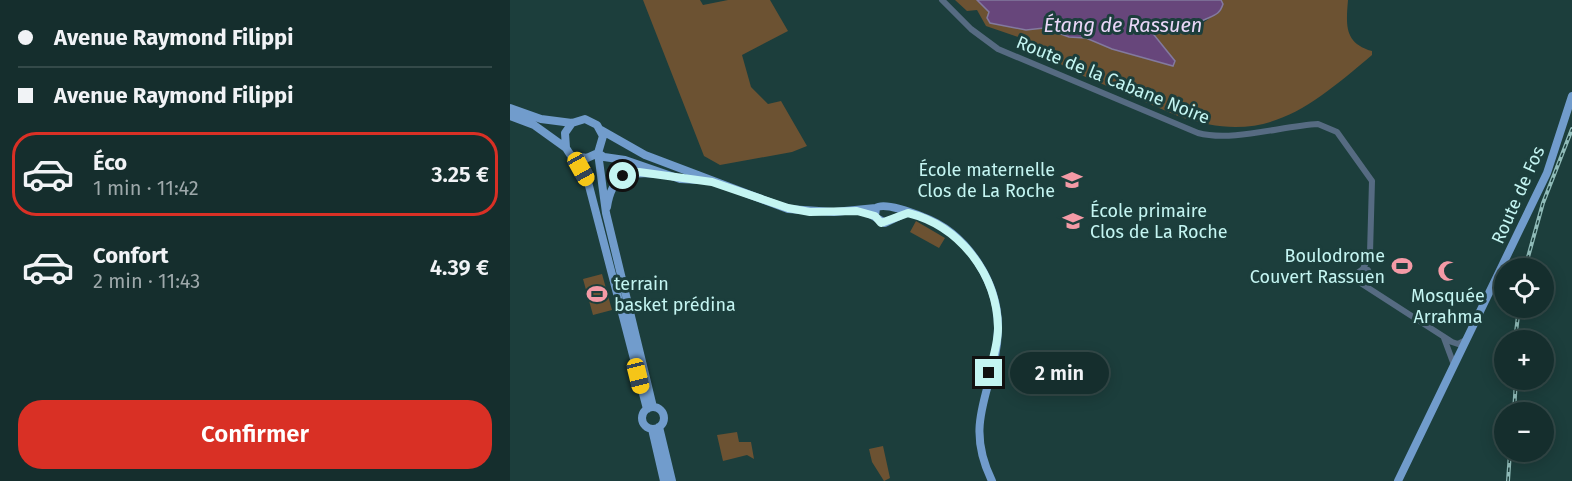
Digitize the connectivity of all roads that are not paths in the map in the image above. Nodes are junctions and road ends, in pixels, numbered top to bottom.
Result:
1 (942, 0) edge
2 (1572, 96) edge
3 (510, 108) edge
4 (510, 116) edge
5 (572, 123) junction
6 (601, 130) junction
7 (566, 148) junction
8 (598, 153) junction
9 (574, 156) junction
10 (668, 175) junction
11 (712, 182) junction
12 (891, 207) junction
13 (875, 212) junction
14 (606, 213) junction
15 (908, 213) junction
16 (892, 219) junction
17 (1367, 273) junction
18 (1364, 283) junction
19 (1372, 289) junction
20 (1444, 337) junction
21 (1467, 338) junction
22 (1454, 366) junction
23 (650, 408) junction
24 (655, 428) junction
25 (664, 481) edge
26 (672, 481) edge
27 (992, 481) edge
28 (1398, 481) edge

1 - 17 street, Route de la Cabane Noire
2 - 21 main road, Route de Fos
3 - 5 main road
4 - 7 main road
5 - 6 main road
5 - 7 main road
6 - 8 main road
6 - 11 main road
7 - 9 main road
8 - 9 main road
8 - 10 main road
8 - 14 main road
9 - 23 main road
10 - 11 main road
10 - 14 main road
11 - 13 main road
12 - 13 main road
12 - 15 main road
12 - 16 main road
13 - 16 main road
14 - 23 main road
15 - 16 main road
15 - 27 main road
17 - 18 street
17 - 18 street
17 - 19 street
18 - 19 street
19 - 20 street
20 - 21 street
20 - 22 street
21 - 22 main road, Route de Fos
22 - 28 main road, Route de Fos
23 - 24 main road
23 - 24 main road
24 - 25 main road
24 - 26 main road

